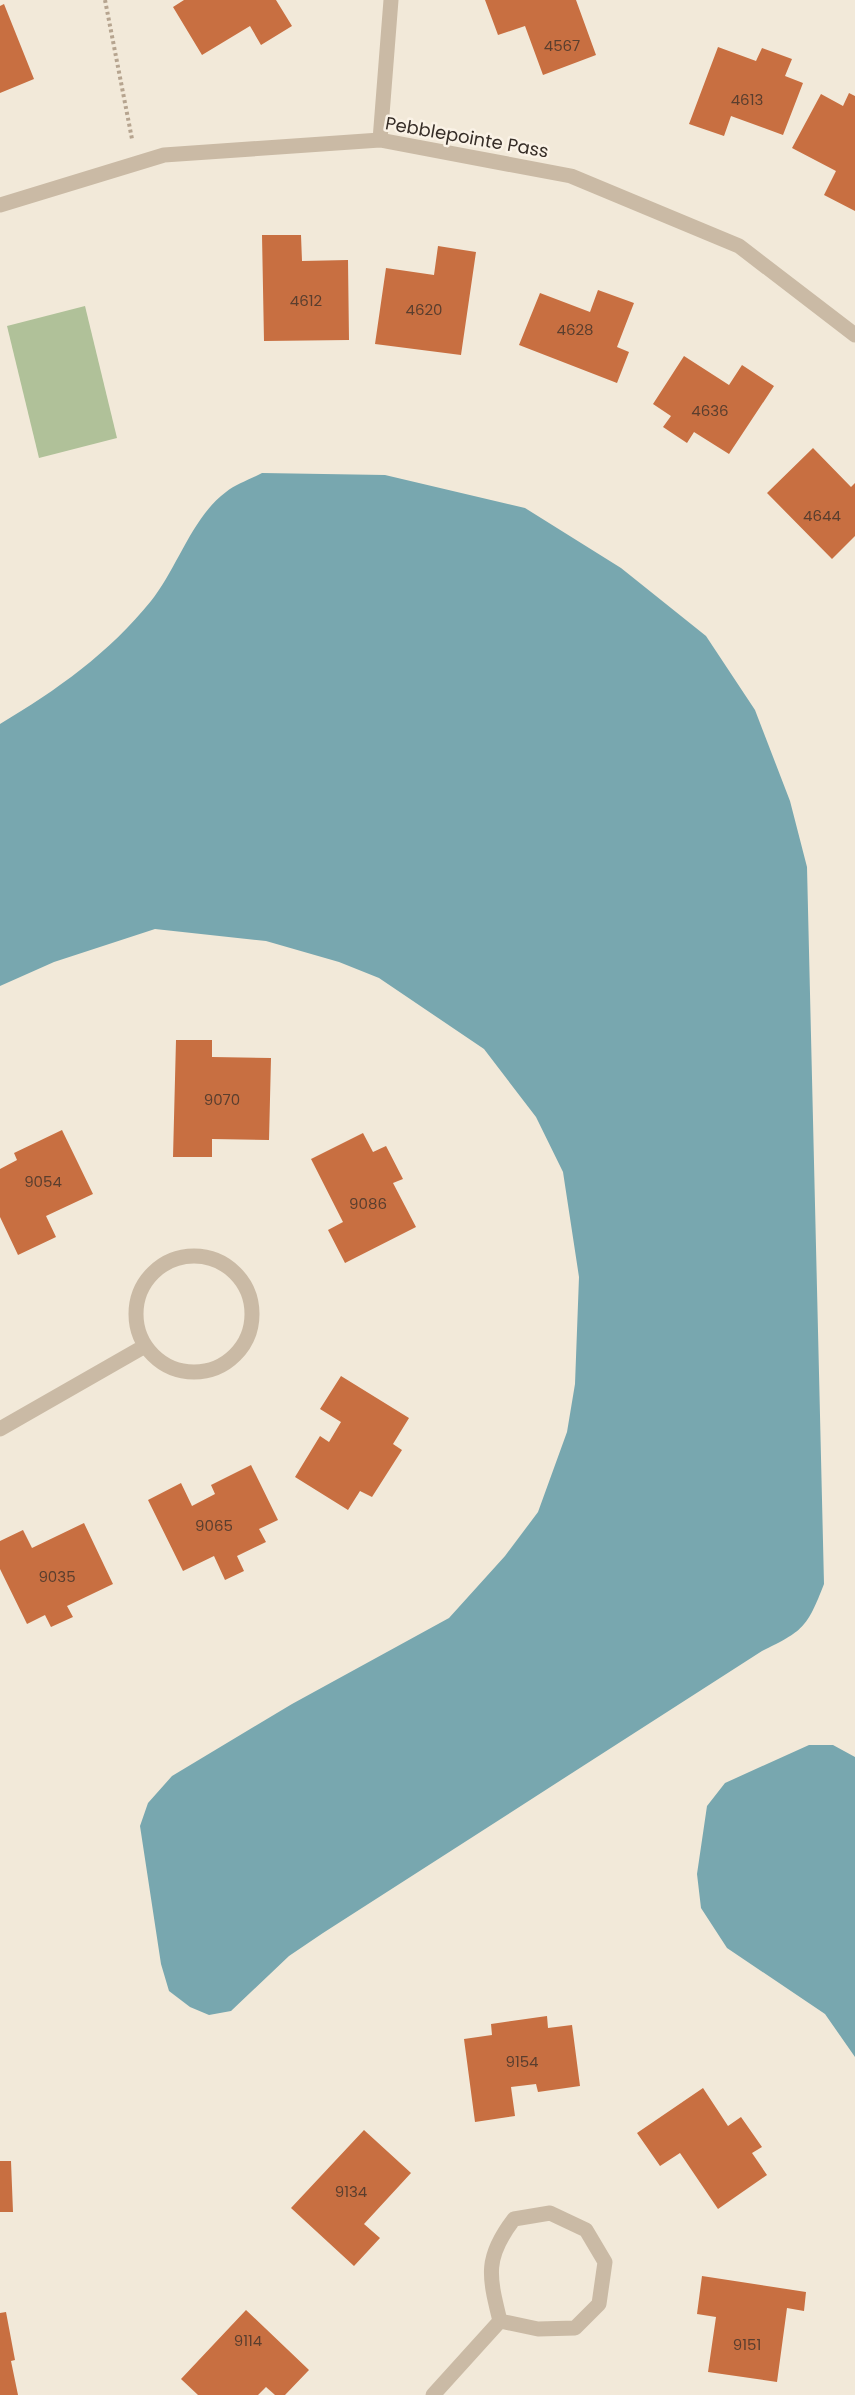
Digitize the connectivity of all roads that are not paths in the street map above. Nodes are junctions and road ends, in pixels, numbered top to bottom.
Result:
1 (391, 0) edge
2 (380, 140) junction
3 (0, 204) edge
4 (855, 335) edge
5 (145, 1346) junction
6 (0, 1429) edge
7 (501, 2321) junction
8 (433, 2395) edge

1 - 2 street
2 - 3 street, Pebblepointe Pass
2 - 4 street, Pebblepointe Pass
5 - 5 street
5 - 6 street
7 - 7 street
7 - 8 street

